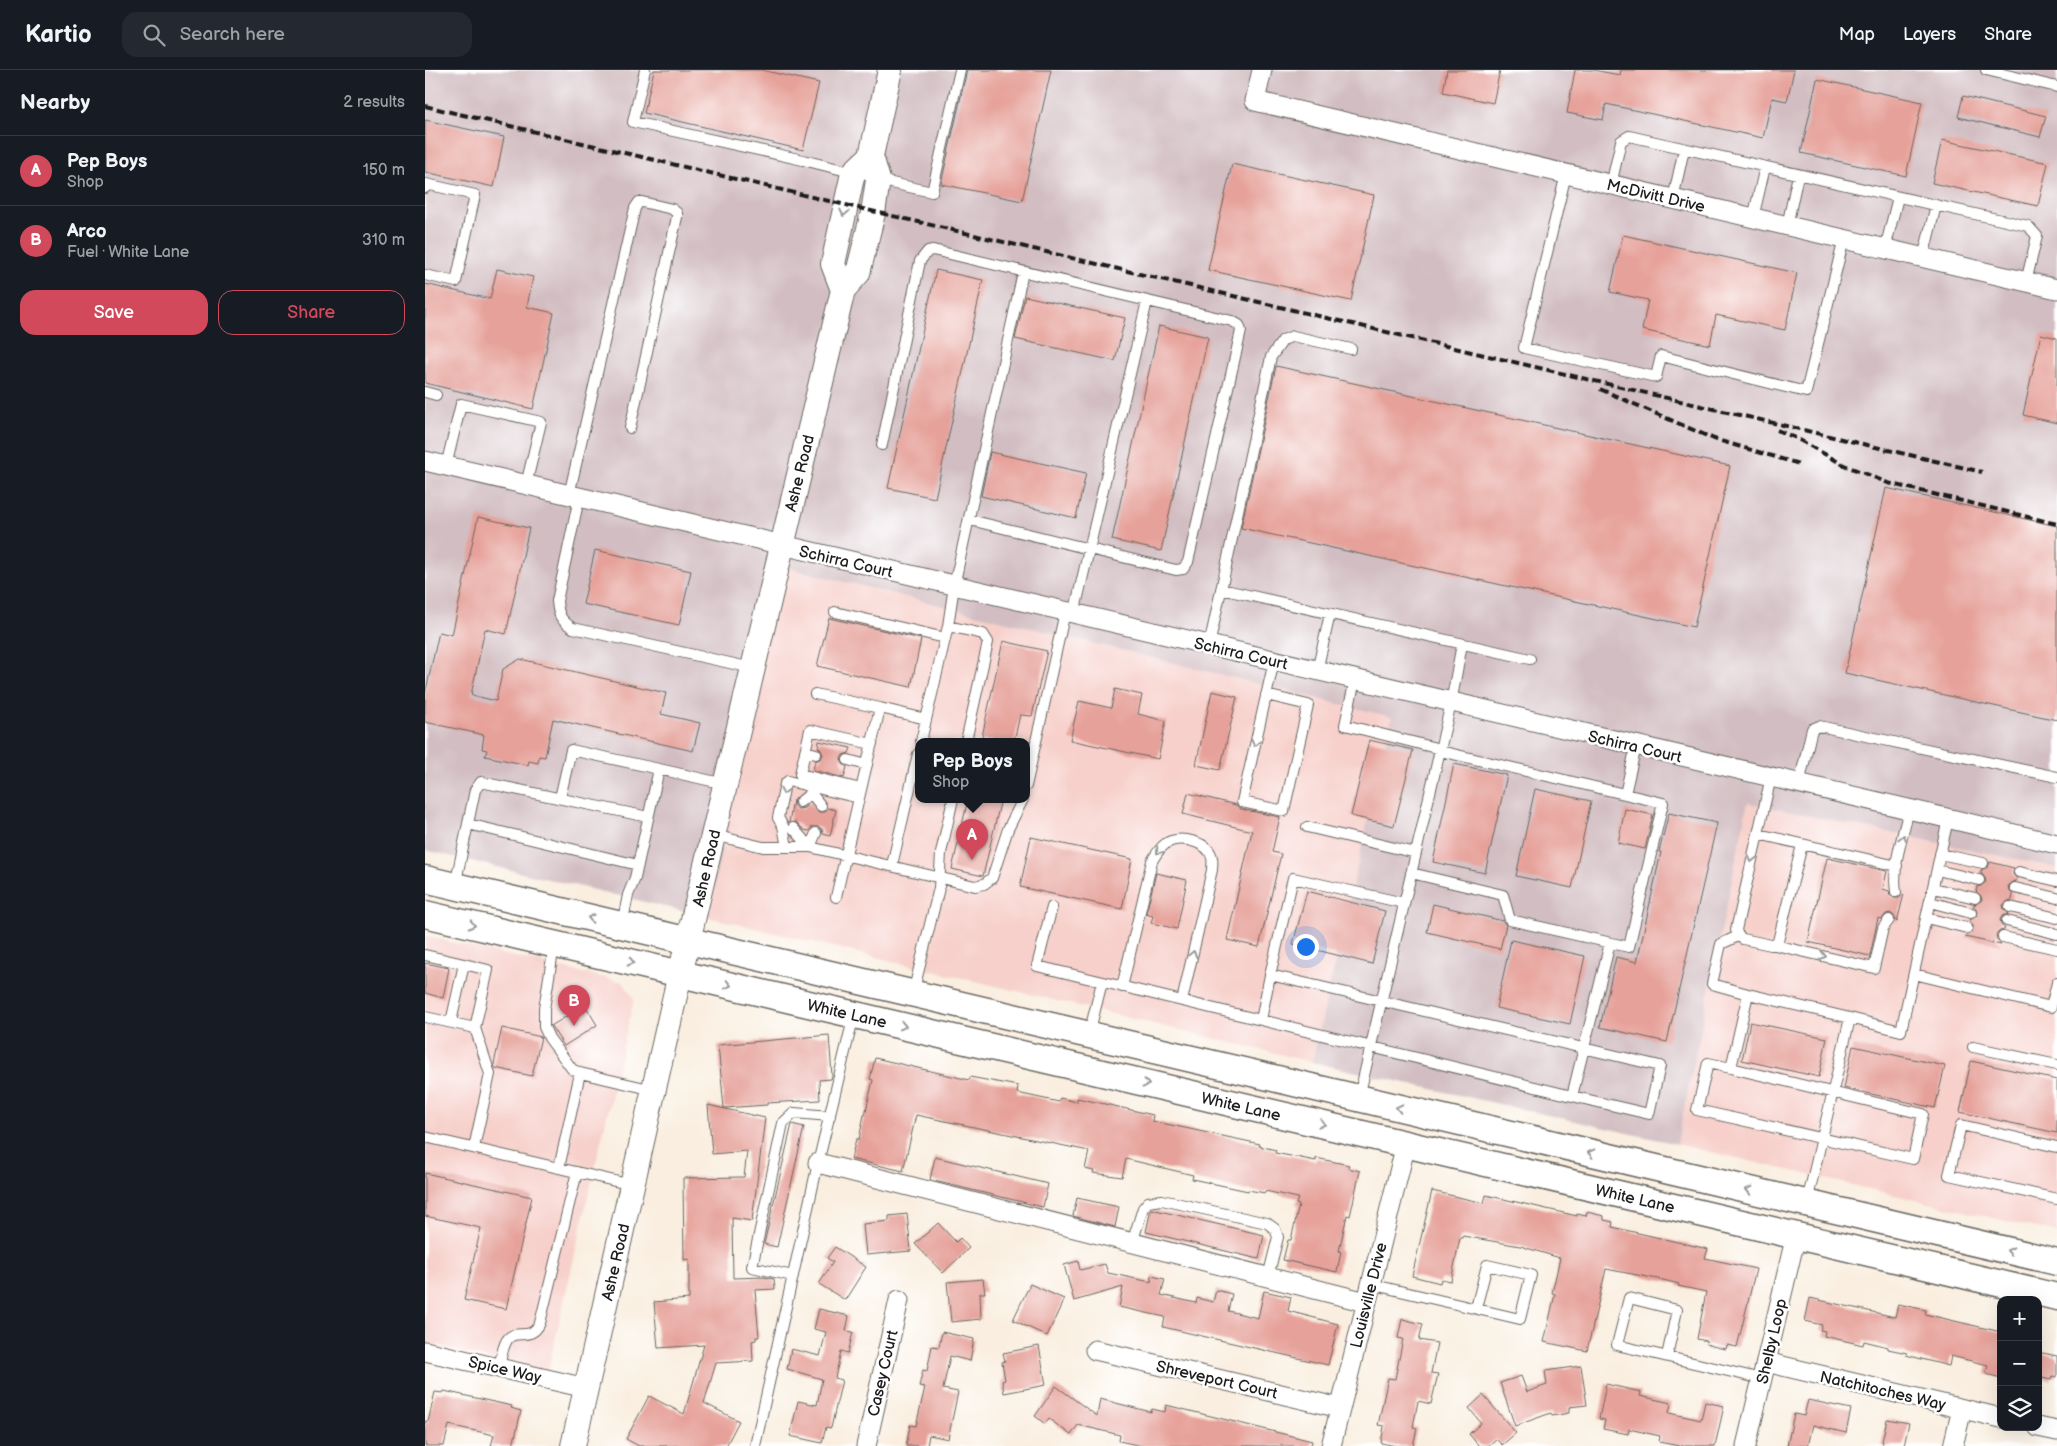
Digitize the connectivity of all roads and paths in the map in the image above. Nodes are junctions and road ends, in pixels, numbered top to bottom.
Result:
1 (645, 70) edge
2 (890, 70) edge
3 (959, 70) edge
4 (1262, 70) edge
5 (1986, 70) edge
6 (2057, 87) edge
7 (1684, 149) junction
8 (871, 156) junction
9 (1765, 167) junction
10 (853, 173) junction
11 (1566, 174) junction
12 (1798, 174) junction
13 (878, 180) junction
14 (1611, 185) junction
15 (425, 188) edge
16 (1898, 197) junction
17 (1673, 199) junction
18 (1936, 205) junction
19 (1753, 218) junction
20 (1787, 226) junction
21 (1844, 239) junction
22 (1885, 249) junction
23 (1923, 258) junction
24 (1023, 272) junction
25 (425, 275) edge
26 (2026, 282) junction
27 (2057, 289) edge
28 (843, 290) junction
29 (1147, 302) junction
30 (1351, 349) dead end
31 (425, 392) edge
32 (436, 395) dead end
33 (630, 428) dead end
34 (882, 445) dead end
35 (425, 461) edge
36 (446, 466) junction
37 (527, 485) junction
38 (574, 496) junction
39 (969, 520) junction
40 (781, 546) junction
41 (1089, 549) junction
42 (954, 586) junction
43 (1221, 589) junction
44 (835, 612) dead end
45 (1069, 613) junction
46 (1329, 614) junction
47 (948, 626) junction
48 (945, 638) junction
49 (1462, 644) junction
50 (1209, 646) junction
51 (1530, 659) dead end
52 (1274, 661) junction
53 (752, 668) junction
54 (1317, 671) junction
55 (1355, 680) junction
56 (815, 694) dead end
57 (1266, 695) junction
58 (1451, 702) junction
59 (880, 708) junction
60 (927, 719) junction
61 (922, 738) edge
62 (967, 738) edge
63 (872, 744) junction
64 (1636, 746) junction
65 (1440, 750) junction
66 (805, 751) junction
67 (816, 754) dead end
68 (848, 760) dead end
69 (867, 765) junction
70 (915, 767) edge
71 (659, 770) junction
72 (1030, 770) edge
73 (1771, 777) junction
74 (2057, 777) edge
75 (725, 784) junction
76 (1799, 784) junction
77 (860, 794) junction
78 (1625, 794) junction
79 (808, 796) junction
80 (560, 798) junction
81 (952, 803) edge
82 (1021, 803) edge
83 (821, 806) dead end
84 (1909, 809) junction
85 (648, 817) junction
86 (1948, 819) junction
87 (467, 824) junction
88 (1307, 827) dead end
89 (798, 829) dead end
90 (816, 833) dead end
91 (1758, 834) junction
92 (714, 835) junction
93 (2057, 844) edge
94 (1802, 845) junction
95 (787, 847) junction
96 (810, 847) junction
97 (1416, 853) junction
98 (845, 854) junction
99 (1940, 854) junction
100 (1983, 863) dead end
101 (638, 865) junction
102 (892, 865) junction
103 (1897, 866) junction
104 (1937, 870) junction
105 (2019, 872) dead end
106 (1411, 873) junction
107 (938, 876) junction
108 (425, 879) edge
109 (1979, 880) dead end
110 (2057, 880) edge
111 (425, 884) edge
112 (455, 886) junction
113 (1933, 888) junction
114 (2015, 888) dead end
115 (1892, 891) dead end
116 (836, 898) dead end
117 (1975, 898) dead end
118 (2057, 898) edge
119 (1930, 902) junction
120 (1405, 903) junction
121 (1052, 907) dead end
122 (2010, 907) dead end
123 (1971, 913) dead end
124 (425, 914) edge
125 (1926, 918) junction
126 (2057, 918) edge
127 (2007, 921) dead end
128 (1885, 922) dead end
129 (622, 926) junction
130 (1967, 928) dead end
131 (2057, 934) edge
132 (1738, 936) junction
133 (2003, 937) dead end
134 (689, 942) junction
135 (1609, 943) junction
136 (554, 944) junction
137 (1775, 945) junction
138 (2057, 949) edge
139 (425, 955) edge
140 (464, 964) junction
141 (680, 974) junction
142 (1914, 974) junction
143 (1270, 975) junction
144 (1102, 982) junction
145 (2057, 983) edge
146 (1122, 987) junction
147 (912, 994) junction
148 (1748, 994) junction
149 (1182, 1001) junction
150 (1382, 1001) junction
151 (854, 1014) junction
152 (425, 1017) edge
153 (1850, 1018) junction
154 (1261, 1020) junction
155 (451, 1022) junction
156 (475, 1028) junction
157 (1089, 1035) junction
158 (1371, 1047) junction
159 (1973, 1047) dead end
160 (1584, 1049) junction
161 (1171, 1054) junction
162 (1033, 1057) junction
163 (2057, 1065) edge
164 (1731, 1068) junction
165 (580, 1073) junction
166 (654, 1090) junction
167 (1833, 1092) junction
168 (1572, 1096) junction
169 (1353, 1097) junction
170 (1237, 1104) junction
171 (829, 1116) junction
172 (425, 1137) edge
173 (1822, 1139) junction
174 (1545, 1142) junction
175 (1405, 1144) junction
176 (2057, 1147) edge
177 (474, 1148) junction
178 (818, 1162) junction
179 (559, 1168) junction
180 (577, 1172) junction
181 (632, 1185) junction
182 (2057, 1199) edge
183 (1805, 1203) junction
184 (1678, 1208) junction
185 (1796, 1235) junction
186 (1941, 1235) junction
187 (1133, 1243) junction
188 (2057, 1262) edge
189 (793, 1276) junction
190 (1267, 1277) junction
191 (1371, 1284) junction
192 (2029, 1290) junction
193 (2057, 1292) edge
194 (2057, 1297) edge
195 (899, 1300) dead end
196 (1366, 1302) junction
197 (1476, 1308) junction
198 (1095, 1350) dead end
199 (425, 1351) edge
200 (1667, 1356) junction
201 (499, 1368) junction
202 (1764, 1370) junction
203 (586, 1388) junction
204 (1340, 1408) junction
205 (1962, 1408) junction
206 (1997, 1417) edge
207 (2042, 1428) edge
208 (2057, 1431) edge
209 (573, 1446) edge
210 (755, 1446) edge
211 (866, 1446) edge
212 (1331, 1446) edge
213 (1746, 1446) edge
214 (1953, 1446) edge

1 - 10 lane
2 - 8 street, Ashe Road
3 - 13 lane
4 - 11 street, McDivitt Drive
5 - 6 lane
7 - 9 lane
7 - 14 lane
7 - 17 lane
8 - 10 street
8 - 13 street, Ashe Road
9 - 12 lane
9 - 19 lane
10 - 13 lane
10 -> 28 street
11 - 14 street, McDivitt Drive
11 - 21 lane
12 - 16 lane
12 - 20 lane
13 - 28 street, Ashe Road
14 - 17 street, McDivitt Drive
15 - 25 lane
16 - 18 lane
16 - 22 lane
17 - 19 street, McDivitt Drive
18 - 23 lane
18 - 26 lane
19 - 20 street, McDivitt Drive
20 - 21 street, McDivitt Drive
21 - 22 street, McDivitt Drive
22 - 23 street, McDivitt Drive
23 - 26 street, McDivitt Drive
24 - 29 lane
24 - 34 lane
24 - 39 lane
26 - 27 street, McDivitt Drive
28 - 40 street, Ashe Road
29 - 41 lane
29 - 41 lane
30 - 43 lane
31 - 32 lane
33 - 38 lane
35 - 36 street, Schirra Court
36 - 37 street, Schirra Court
36 - 37 lane
37 - 38 street, Schirra Court
38 - 40 street, Schirra Court
38 - 53 lane
39 - 41 lane
39 - 42 lane
40 - 42 street, Schirra Court
40 - 53 street, Ashe Road
41 - 45 lane
42 - 45 street, Schirra Court
42 - 47 lane
43 - 46 lane
43 - 50 lane
44 - 48 lane
45 - 50 street, Schirra Court
45 - 72 lane
46 - 49 lane
46 - 54 lane
47 - 48 lane
47 - 62 lane
48 - 60 lane
49 - 51 lane
49 - 58 lane
50 - 52 street, Schirra Court
52 - 54 street, Schirra Court
52 - 57 lane
53 - 75 street, Ashe Road
54 - 55 street, Schirra Court
55 - 58 street, Schirra Court
55 - 65 lane
56 - 59 lane
57 -> 57 lane
58 - 64 street, Schirra Court
58 - 65 lane
59 - 60 lane
59 - 63 lane
60 - 61 lane
63 - 66 lane
63 - 69 lane
64 - 73 street, Schirra Court
64 - 78 lane
65 - 78 lane
65 - 97 lane
66 - 67 lane
66 - 77 lane
68 - 69 lane
69 - 77 lane
70 - 102 lane
71 - 75 lane
71 - 80 lane
71 - 85 lane
73 - 76 street, Schirra Court
73 - 91 lane
74 - 76 lane
75 - 92 street, Ashe Road
76 - 84 street, Schirra Court
77 - 79 lane
77 - 98 lane
78 - 135 lane
79 - 83 lane
79 -> 95 lane
80 - 85 lane
80 - 87 lane
81 - 107 lane
82 - 107 lane
84 - 86 street, Schirra Court
103 -> 84 lane
85 - 101 lane
86 - 93 street, Schirra Court
86 - 99 lane
87 - 101 lane
87 - 112 lane
88 - 97 lane
89 - 96 lane
90 - 96 lane
91 - 94 lane
91 -> 132 lane
92 - 95 lane
92 - 134 street, Ashe Road
94 - 103 lane
94 - 137 lane
95 - 96 lane
96 - 98 lane
97 - 106 lane
98 - 102 lane
98 - 116 lane
99 - 100 lane
99 - 104 lane
101 - 129 lane
102 - 107 lane
103 - 115 lane
104 - 109 lane
104 - 113 lane
105 - 110 lane
106 - 120 lane
106 - 135 lane
107 - 147 lane
108 - 112 main road, White Lane
111 - 112 main road
129 -> 112 main road, White Lane
113 - 117 lane
113 - 119 lane
114 - 118 lane
119 - 123 lane
119 - 125 lane
120 - 143 lane
120 - 150 lane
121 - 144 lane
122 - 126 lane
124 -> 136 main road, White Lane
125 - 130 lane
125 - 142 lane
127 - 131 lane
137 -> 128 lane
129 - 134 main road, White Lane
132 - 137 lane
132 - 148 lane
133 - 138 lane
134 - 141 street, Ashe Road
134 - 147 main road, White Lane
135 - 160 lane
136 -> 141 main road, White Lane
136 - 165 lane
139 - 140 lane
140 - 155 lane
140 - 156 lane
141 -> 151 main road, White Lane
141 - 166 street, Ashe Road
142 - 145 lane
142 - 153 lane
143 - 150 lane
143 - 154 lane
144 - 146 lane
144 - 157 lane
146 - 149 lane
149 -> 146 lane
147 - 157 main road, White Lane
148 - 153 lane
148 - 164 lane
149 - 154 lane
150 - 158 lane
150 - 160 lane
151 -> 162 main road, White Lane
151 - 171 lane
152 - 155 lane
153 - 167 lane
154 - 158 lane
155 - 156 lane
156 - 177 lane
157 - 161 main road, White Lane
158 - 168 lane
158 - 169 lane
159 - 163 lane
160 - 168 lane
160 - 168 lane
161 - 162 main road
161 - 169 main road, White Lane
162 -> 170 main road, White Lane
164 - 167 lane
164 - 173 lane
165 - 166 lane
165 - 179 lane
166 - 181 street, Ashe Road
167 - 173 lane
167 - 173 lane
169 - 170 main road
174 -> 169 main road, White Lane
170 -> 175 main road, White Lane
171 - 178 lane
171 - 189 lane
172 - 177 lane
173 - 183 lane
174 - 175 main road
183 -> 174 main road, White Lane
175 - 184 main road, White Lane
175 - 191 street, Louisville Drive
176 - 182 lane
177 - 179 lane
178 - 187 street
178 - 189 lane
179 - 180 lane
180 - 181 lane
180 - 201 lane
181 - 203 street, Ashe Road
183 - 184 main road
183 - 186 main road, White Lane
184 - 185 main road, White Lane
185 - 186 main road
185 - 192 main road, White Lane
185 - 202 street, Shelby Loop
188 -> 186 main road, White Lane
187 - 190 street
187 - 190 lane
189 - 210 lane
190 - 196 street
191 - 196 street, Louisville Drive
191 - 197 lane
192 - 193 main road
192 - 194 main road, White Lane
195 - 211 street, Casey Court
196 - 204 street, Louisville Drive
197 - 197 lane
198 - 204 street, Shreveport Court
199 - 201 street, Spice Way
200 - 200 lane
200 - 202 lane
201 - 203 street, Spice Way
202 - 205 street, Natchitoches Way
202 - 213 street, Shelby Loop
203 - 209 street, Ashe Road
204 - 212 street, Louisville Drive
205 - 206 street, Natchitoches Way
205 - 214 street
207 - 208 street

